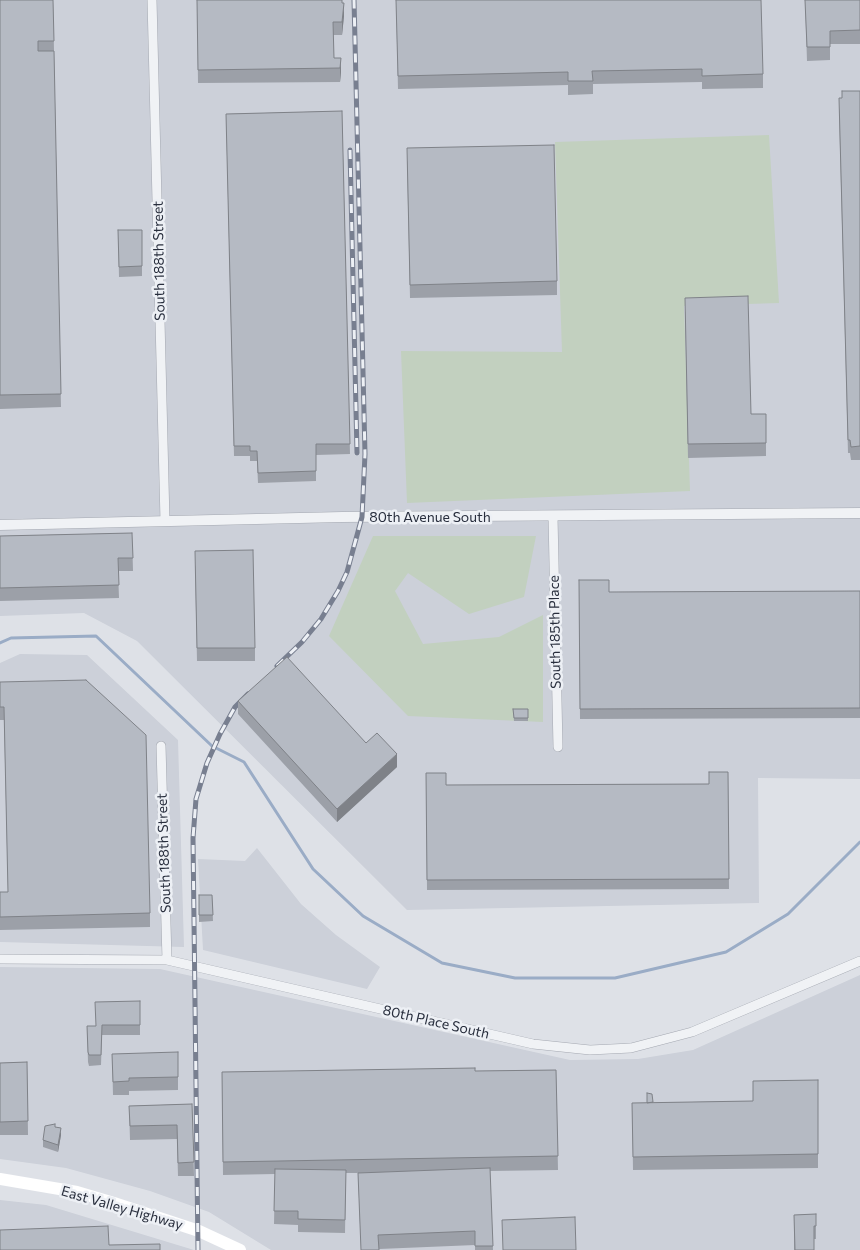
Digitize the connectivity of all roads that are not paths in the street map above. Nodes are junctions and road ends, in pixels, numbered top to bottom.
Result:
1 (152, 0) edge
2 (860, 513) edge
3 (553, 517) junction
4 (165, 521) junction
5 (0, 525) edge
6 (161, 746) dead end
7 (558, 747) dead end
8 (0, 959) edge
9 (167, 960) junction
10 (860, 961) edge
11 (0, 1179) edge
12 (240, 1250) edge

1 - 4 street, South 188th Street
2 - 3 street, 80th Avenue South
3 - 4 street, 80th Avenue South
3 - 7 street, South 185th Place
4 - 5 street, 80th Avenue South
6 - 9 street, South 188th Street
8 - 9 street, 80th Place South
9 - 10 street, 80th Place South
11 - 12 main road, East Valley Highway

